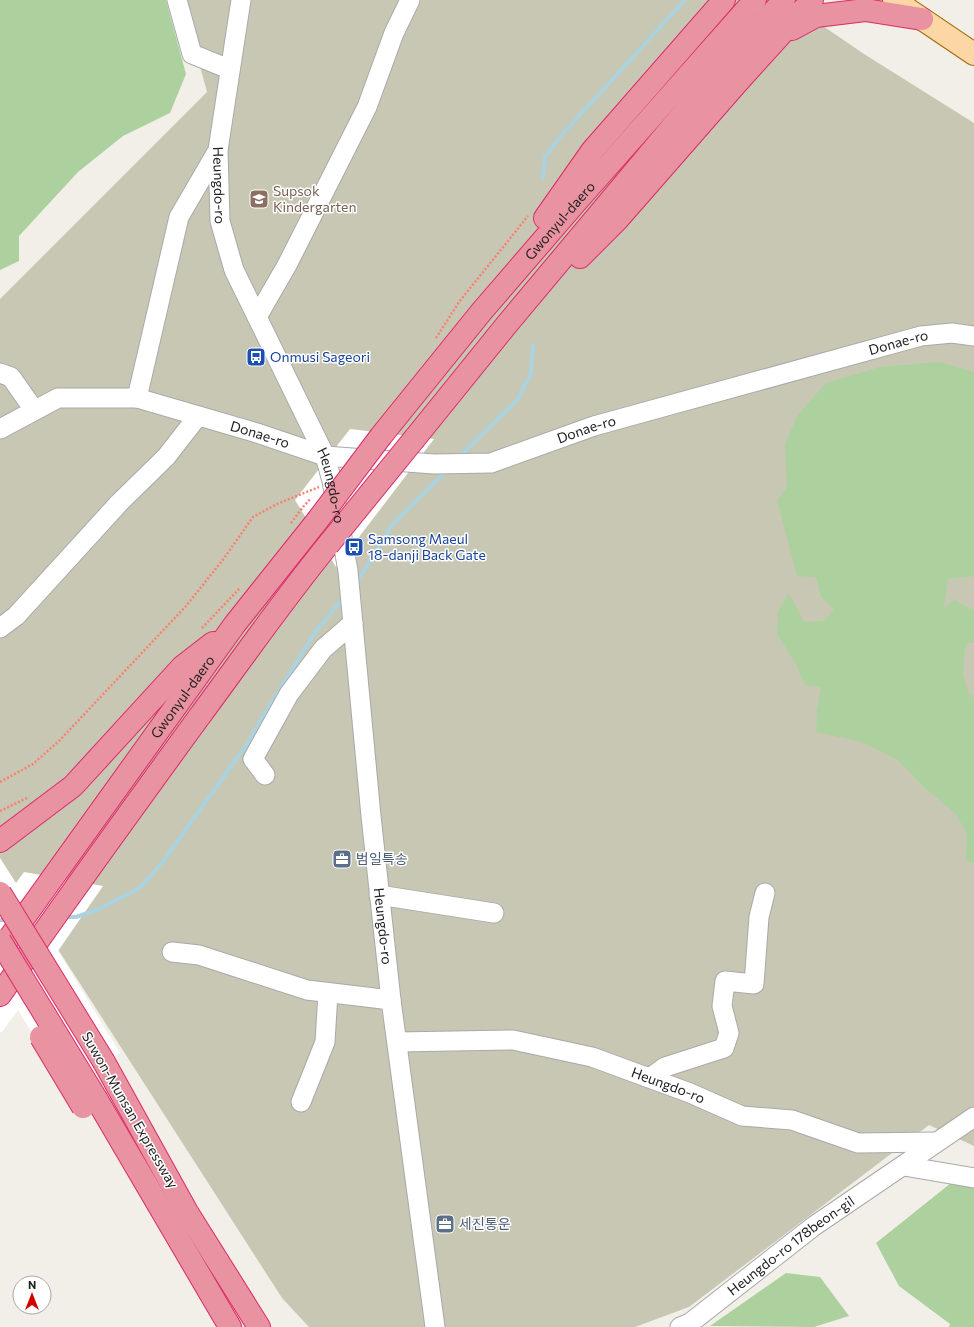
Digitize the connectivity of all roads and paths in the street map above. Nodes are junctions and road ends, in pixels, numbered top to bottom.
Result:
1 (177, 0) edge
2 (241, 0) edge
3 (410, 0) edge
4 (724, 0) edge
5 (784, 0) edge
6 (796, 0) edge
7 (812, 0) edge
8 (894, 0) edge
9 (905, 0) edge
10 (750, 5) edge
11 (922, 19) junction
12 (780, 35) junction
13 (974, 54) edge
14 (230, 69) junction
15 (218, 150) junction
16 (257, 317) junction
17 (974, 336) edge
18 (455, 344) junction
19 (472, 367) junction
20 (0, 373) edge
21 (137, 398) junction
22 (34, 410) junction
23 (198, 416) junction
24 (0, 429) edge
25 (325, 456) junction
26 (332, 481) junction
27 (352, 619) junction
28 (235, 624) junction
29 (0, 628) edge
30 (265, 775) dead end
31 (0, 782) edge
32 (0, 841) edge
33 (765, 893) dead end
34 (0, 894) edge
35 (379, 895) junction
36 (494, 913) dead end
37 (0, 941) edge
38 (0, 951) edge
39 (172, 952) dead end
40 (0, 970) edge
41 (328, 993) junction
42 (0, 994) edge
43 (391, 1000) junction
44 (397, 1042) junction
45 (650, 1078) junction
46 (301, 1102) dead end
47 (90, 1104) junction
48 (974, 1117) edge
49 (936, 1142) junction
50 (904, 1166) junction
51 (974, 1178) edge
52 (218, 1327) edge
53 (230, 1327) edge
54 (259, 1327) edge
55 (435, 1327) edge
56 (680, 1327) edge

1 - 14 street
2 - 14 street, Heungdo-ro
3 - 16 street
4 - 18 highway
5 - 19 highway, Gwonyul-daero
6 - 12 highway
7 - 12 highway
8 - 11 main road
9 - 11 highway
10 - 18 highway, Gwonyul-daero
11 - 12 highway
11 - 13 main road
12 - 19 highway
14 - 15 street, Heungdo-ro
15 - 16 street, Heungdo-ro
15 - 21 street
16 - 25 street, Heungdo-ro
17 - 25 street, Donae-ro
18 - 28 highway, Gwonyul-daero, bridge
19 - 42 highway, Gwonyul-daero, bridge
20 - 22 street
21 - 22 street, Donae-ro
21 - 23 street, Donae-ro
22 - 24 street, Donae-ro
23 - 25 street, Donae-ro
23 - 29 street
25 - 26 street, Heungdo-ro
26 - 27 street, Heungdo-ro
26 - 31 path
27 - 30 street
27 - 35 street, Heungdo-ro
28 - 32 highway
28 - 38 highway, Gwonyul-daero, bridge
33 - 45 street
34 - 54 highway, Suwon-Munsan Expressway, bridge
35 - 36 street
35 - 43 street, Heungdo-ro
37 - 47 highway, Suwon-Munsan Expressway, bridge
39 - 41 street
40 - 47 highway, bridge
41 - 43 street
41 - 46 street
43 - 44 street, Heungdo-ro
44 - 45 street, Heungdo-ro
44 - 55 street, Heungdo-ro
45 - 49 street, Heungdo-ro
47 - 52 highway
47 - 53 highway, Suwon-Munsan Expressway
48 - 49 street, Heungdo-ro 178beon-gil
49 - 50 street, Heungdo-ro 178beon-gil
50 - 51 street
50 - 56 street, Heungdo-ro 178beon-gil

